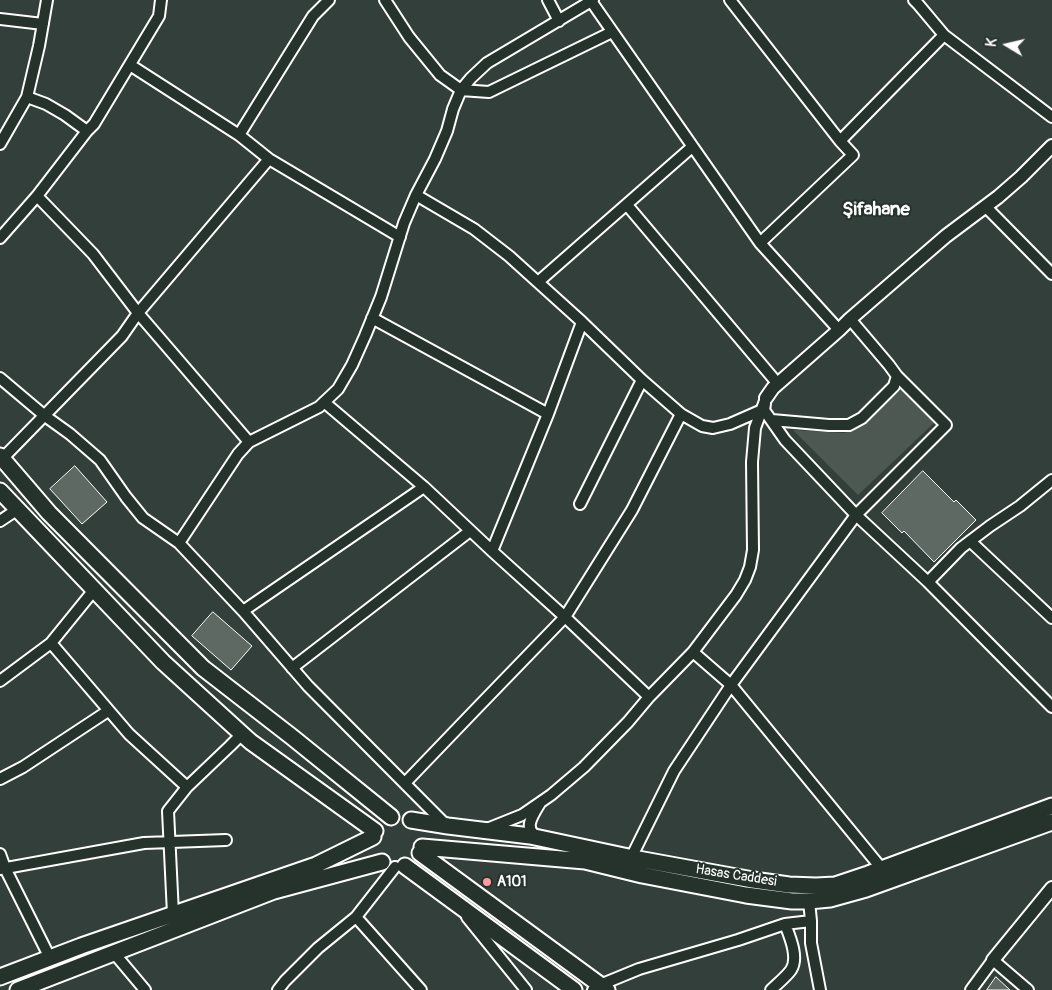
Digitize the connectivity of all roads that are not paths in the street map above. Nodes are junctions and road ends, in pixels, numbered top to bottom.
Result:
1 (47, 0) edge
2 (162, 0) edge
3 (329, 0) edge
4 (385, 0) edge
5 (548, 0) edge
6 (730, 0) edge
7 (592, 1) edge
8 (918, 1) edge
9 (0, 19) edge
10 (559, 21) junction
11 (43, 24) junction
12 (612, 32) junction
13 (944, 35) junction
14 (130, 65) junction
15 (461, 90) junction
16 (26, 97) junction
17 (1052, 117) edge
18 (87, 131) junction
19 (239, 135) junction
20 (840, 141) junction
21 (0, 144) edge
22 (1052, 146) edge
23 (692, 147) junction
24 (269, 159) junction
25 (416, 195) junction
26 (37, 196) junction
27 (627, 205) junction
28 (986, 207) junction
29 (400, 237) junction
30 (0, 238) edge
31 (760, 243) junction
32 (1052, 274) edge
33 (538, 282) junction
34 (138, 314) junction
35 (372, 318) junction
36 (850, 319) junction
37 (582, 322) junction
38 (839, 330) junction
39 (897, 376) junction
40 (0, 378) edge
41 (642, 380) junction
42 (778, 384) junction
43 (324, 402) junction
44 (764, 404) junction
45 (548, 414) junction
46 (681, 414) junction
47 (45, 416) junction
48 (772, 420) junction
49 (249, 442) junction
50 (1, 458) edge
51 (1052, 480) edge
52 (424, 487) junction
53 (0, 490) edge
54 (580, 504) dead end
55 (18, 509) junction
56 (856, 515) junction
57 (0, 521) edge
58 (470, 531) junction
59 (970, 541) junction
60 (179, 543) junction
61 (492, 551) junction
62 (928, 582) junction
63 (94, 590) junction
64 (243, 611) junction
65 (565, 617) junction
66 (1052, 618) edge
67 (51, 643) junction
68 (693, 652) junction
69 (292, 668) junction
70 (0, 682) edge
71 (732, 685) junction
72 (649, 697) junction
73 (1052, 708) edge
74 (108, 711) junction
75 (242, 734) junction
76 (0, 779) edge
77 (405, 783) junction
78 (187, 787) junction
79 (542, 800) junction
80 (1052, 806) edge
81 (391, 817) junction
82 (411, 820) junction
83 (1052, 822) edge
84 (448, 826) junction
85 (484, 831) junction
86 (374, 834) junction
87 (540, 838) junction
88 (226, 840) dead end
89 (170, 842) junction
90 (421, 850) junction
91 (0, 854) edge
92 (631, 858) junction
93 (394, 865) junction
94 (3, 869) edge
95 (882, 869) junction
96 (1052, 888) edge
97 (809, 902) junction
98 (457, 904) junction
99 (173, 914) junction
100 (356, 917) junction
101 (811, 921) junction
102 (785, 924) junction
103 (114, 953) junction
104 (50, 958) junction
105 (993, 960) junction
106 (0, 977) edge
107 (600, 988) edge
108 (18, 990) edge
109 (145, 990) edge
110 (278, 990) edge
111 (421, 990) edge
112 (526, 990) edge
113 (574, 990) edge
114 (771, 990) edge
115 (820, 990) edge
116 (971, 990) edge
117 (1028, 990) edge

1 - 11 street
2 - 14 street
3 - 19 street
4 - 15 street
5 - 10 street
6 - 20 street
7 - 10 street
7 - 12 street
8 - 13 street
9 - 11 street
10 - 15 street
11 - 16 street
12 - 15 street
12 - 23 street
13 - 17 street
13 - 20 street
14 - 18 street
14 - 19 street
15 - 25 street
16 - 18 street
16 - 21 street
18 - 26 street
19 - 24 street
20 - 31 street
22 - 28 street
23 - 27 street
23 - 31 street
24 - 29 street
24 - 34 street
25 - 29 street
25 - 33 street
26 - 30 street
26 - 34 street
27 - 33 street
27 - 42 street
28 - 32 street
28 - 36 street
29 - 35 street
31 - 38 street
33 - 37 street
34 - 47 street
34 - 49 street
35 - 43 street
35 - 45 street
36 - 38 street
36 - 39 street
37 - 41 street
37 - 45 street
38 - 42 street
39 - 48 street
39 - 56 street
40 - 47 street
41 - 46 street
41 - 54 street
42 - 44 street
43 - 49 street
43 - 52 street
44 - 46 street
44 - 48 street
44 - 68 street
45 - 61 street
46 - 65 street
47 - 50 street
47 - 60 street
48 - 56 street
49 - 60 street
50 - 81 main road
51 - 59 street
52 - 58 street
52 - 64 street
53 - 55 main road
55 - 57 street
55 - 63 main road
56 - 62 street
56 - 71 street
58 - 61 street
58 - 69 street
59 - 62 street
59 - 66 street
60 - 64 street
61 - 65 street
62 - 73 street
63 - 67 street
63 - 75 main road
64 - 69 street
65 - 72 street
65 - 77 street
67 - 70 street
67 - 74 street
68 - 71 street
68 - 72 street
69 - 77 street
71 - 92 street
71 - 95 street
72 - 79 street
74 - 76 street
74 - 78 street
75 - 78 street
75 - 86 main road
77 - 84 street
78 - 89 street
79 - 85 street
79 - 87 street
80 - 95 main road, Hasas Caddesi
81 - 82 main road
81 - 86 main road
82 - 84 main road, Hasas Caddesi
82 - 90 main road
83 - 97 main road, Hasas Caddesi
84 - 85 main road, Hasas Caddesi
85 - 87 main road, Hasas Caddesi
86 - 93 main road
86 - 99 main road
87 - 92 main road, Hasas Caddesi
88 - 89 street
89 - 94 street
89 - 99 street
90 - 93 main road
90 - 97 main road, Hasas Caddesi
90 - 107 main road
91 - 94 street
92 - 95 main road, Hasas Caddesi
93 - 98 main road
93 - 100 street
93 - 103 main road
94 - 104 street
96 - 105 street
97 - 101 street
98 - 112 street
98 - 113 main road
99 - 104 main road
100 - 110 street
100 - 111 street
101 - 102 street
101 - 115 street
102 - 107 street
102 - 114 street
103 - 108 main road
103 - 109 street
104 - 106 main road
105 - 116 street
105 - 117 street

